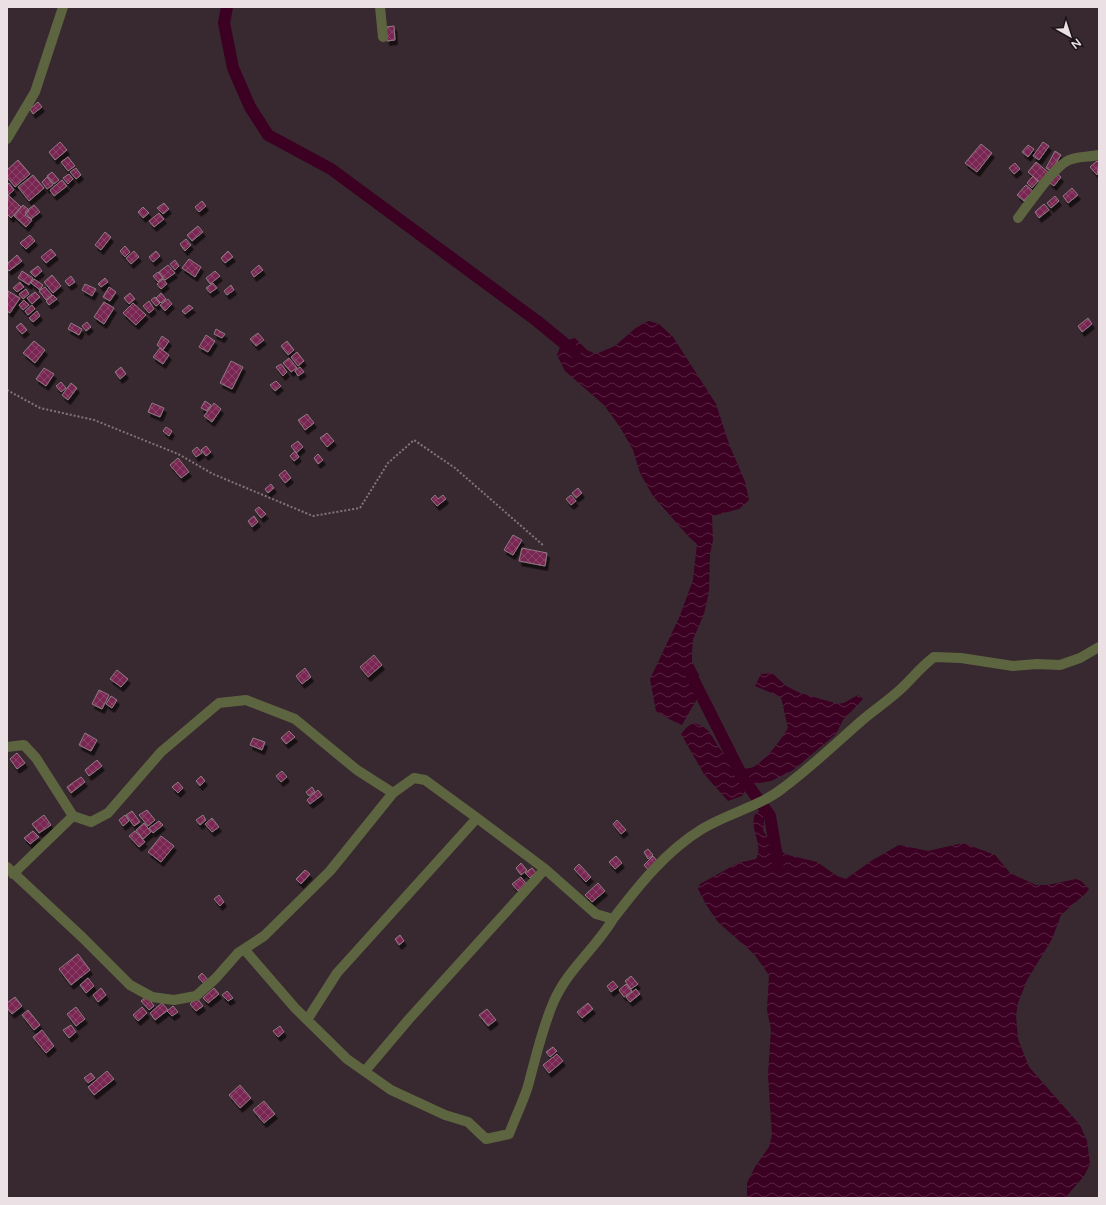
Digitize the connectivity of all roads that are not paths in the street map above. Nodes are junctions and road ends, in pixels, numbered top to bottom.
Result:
1 (63, 7) edge
2 (380, 7) edge
3 (383, 37) dead end
4 (7, 139) edge
5 (1099, 155) edge
6 (1018, 218) dead end
7 (1099, 647) edge
8 (7, 747) edge
9 (393, 793) junction
10 (73, 816) junction
11 (477, 818) junction
12 (545, 869) junction
13 (10, 871) edge
14 (613, 919) junction
15 (244, 950) junction
16 (307, 1020) junction
17 (365, 1071) junction

1 - 4 street
2 - 3 street
5 - 6 street
7 - 14 street
8 - 10 street
9 - 10 street
9 - 11 street
9 - 15 street
10 - 13 street
11 - 12 street
11 - 16 street
12 - 14 street
12 - 17 street
13 - 15 street
14 - 17 street
15 - 16 street
16 - 17 street

